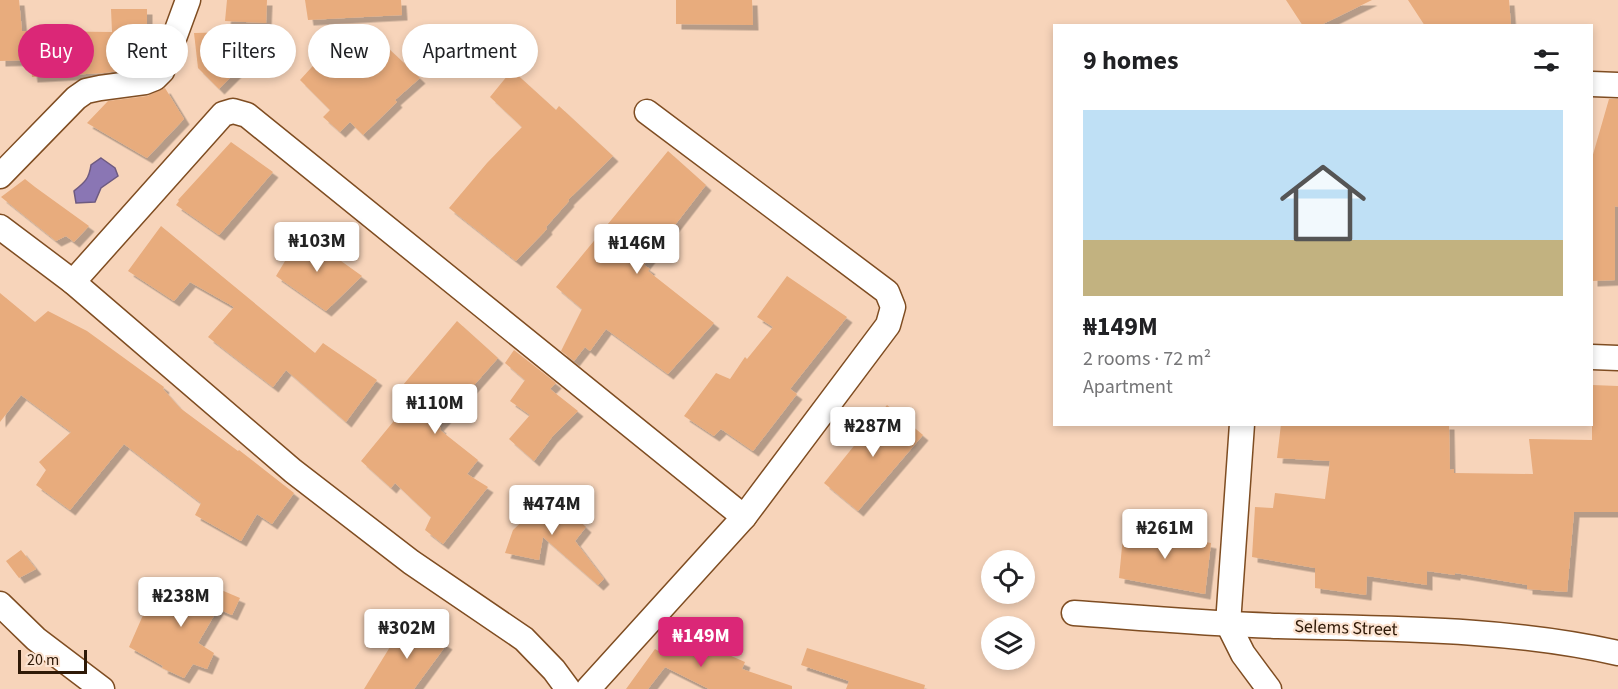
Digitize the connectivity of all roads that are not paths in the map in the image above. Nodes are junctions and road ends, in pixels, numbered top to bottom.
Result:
1 (188, 0) edge
2 (1593, 84) edge
3 (1618, 85) edge
4 (647, 112) dead end
5 (0, 176) edge
6 (0, 227) edge
7 (73, 282) junction
8 (1593, 357) edge
9 (1618, 358) edge
10 (1242, 426) edge
11 (744, 517) junction
12 (0, 604) edge
13 (1074, 613) dead end
14 (1228, 624) junction
15 (1618, 653) edge
16 (102, 689) edge
17 (568, 689) edge
18 (588, 689) edge
19 (1269, 689) edge

1 - 5 street
2 - 3 street
4 - 11 street
6 - 7 street
7 - 11 street
7 - 17 street
8 - 9 street
10 - 14 street
11 - 18 street
12 - 16 street
13 - 14 street, Selems Street
14 - 15 street, Selems Street
14 - 19 street

